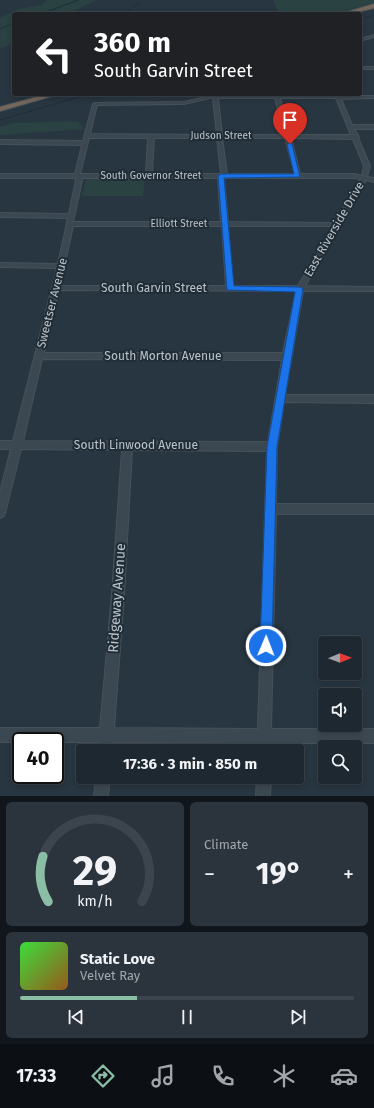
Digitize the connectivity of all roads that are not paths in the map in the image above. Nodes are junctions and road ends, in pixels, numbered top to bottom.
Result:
1 (374, 7) edge
2 (352, 12) edge
3 (358, 12) edge
4 (374, 36) edge
5 (362, 39) edge
6 (362, 68) edge
7 (374, 68) edge
8 (37, 96) edge
9 (49, 96) edge
10 (206, 96) edge
11 (212, 96) edge
12 (337, 96) edge
13 (215, 97) junction
14 (277, 97) junction
15 (374, 98) edge
16 (0, 106) edge
17 (0, 109) edge
18 (352, 127) junction
19 (374, 127) edge
20 (151, 136) junction
21 (220, 136) junction
22 (287, 136) junction
23 (356, 137) junction
24 (86, 140) junction
25 (0, 142) edge
26 (0, 176) edge
27 (77, 176) junction
28 (149, 176) junction
29 (222, 176) junction
30 (298, 176) junction
31 (364, 178) junction
32 (374, 180) edge
33 (0, 216) edge
34 (71, 220) junction
35 (225, 224) junction
36 (335, 225) junction
37 (0, 265) edge
38 (61, 266) junction
39 (55, 288) junction
40 (230, 289) junction
41 (300, 289) junction
42 (374, 289) edge
43 (39, 356) junction
44 (287, 357) junction
45 (280, 398) junction
46 (374, 400) edge
47 (0, 445) edge
48 (16, 445) junction
49 (127, 445) junction
50 (272, 447) junction
51 (270, 509) junction
52 (374, 509) edge
53 (0, 513) edge
54 (0, 735) edge
55 (107, 736) junction
56 (264, 736) junction
57 (374, 736) edge
58 (106, 744) edge
59 (264, 744) edge
60 (102, 784) edge
61 (264, 784) edge
62 (101, 796) edge
63 (263, 796) edge

1 - 2 highway
1 - 3 highway
4 - 5 street
6 - 7 street
8 - 16 highway
9 - 17 highway
10 - 24 street, Sweetser Avenue
11 - 13 street
12 - 14 street
12 - 15 street
12 - 18 street, East Riverside Drive
13 - 14 street
13 - 21 street
14 - 22 street
18 - 19 street
18 - 23 street, East Riverside Drive
20 - 21 street, Judson Street
20 - 24 street, Judson Street
20 - 28 street
21 - 22 street, Judson Street
21 - 29 street
22 - 23 street, Judson Street
22 - 30 street
23 - 31 street, East Riverside Drive
24 - 25 street, Judson Street
24 - 27 street, Sweetser Avenue
26 - 27 street, South Governor Street
27 - 28 street, South Governor Street
27 - 34 street, Sweetser Avenue
28 - 29 street, South Governor Street
29 - 30 street, South Governor Street
29 - 35 street
30 - 31 street, South Governor Street
31 - 32 street, South Governor Street
31 - 36 street, East Riverside Drive
33 - 34 street, Elliott Street
34 - 35 street, Elliott Street
34 - 38 street, Sweetser Avenue
35 - 36 street, Elliott Street
35 - 40 street
36 - 41 street, East Riverside Drive
37 - 38 street
38 - 39 street, Sweetser Avenue
39 - 40 street, South Garvin Street
39 - 43 street, Sweetser Avenue
40 - 41 street, South Garvin Street
41 - 42 street, South Garvin Street
41 - 44 street, East Riverside Drive
43 - 44 street, South Morton Avenue
43 - 48 street, Sweetser Avenue
44 - 45 street, East Riverside Drive
45 - 46 street
45 - 50 street, East Riverside Drive
47 - 48 street, South Linwood Avenue
48 - 49 street, South Linwood Avenue
48 - 53 street, Sweetser Avenue
49 - 50 street, South Linwood Avenue
49 - 55 street, Ridgeway Avenue
50 - 51 street, East Riverside Drive
51 - 52 street
51 - 56 street, East Riverside Drive
54 - 55 street
55 - 56 street
55 - 58 street, Ridgeway Avenue
56 - 57 street
56 - 59 street, East Riverside Drive
60 - 62 street
61 - 63 street

